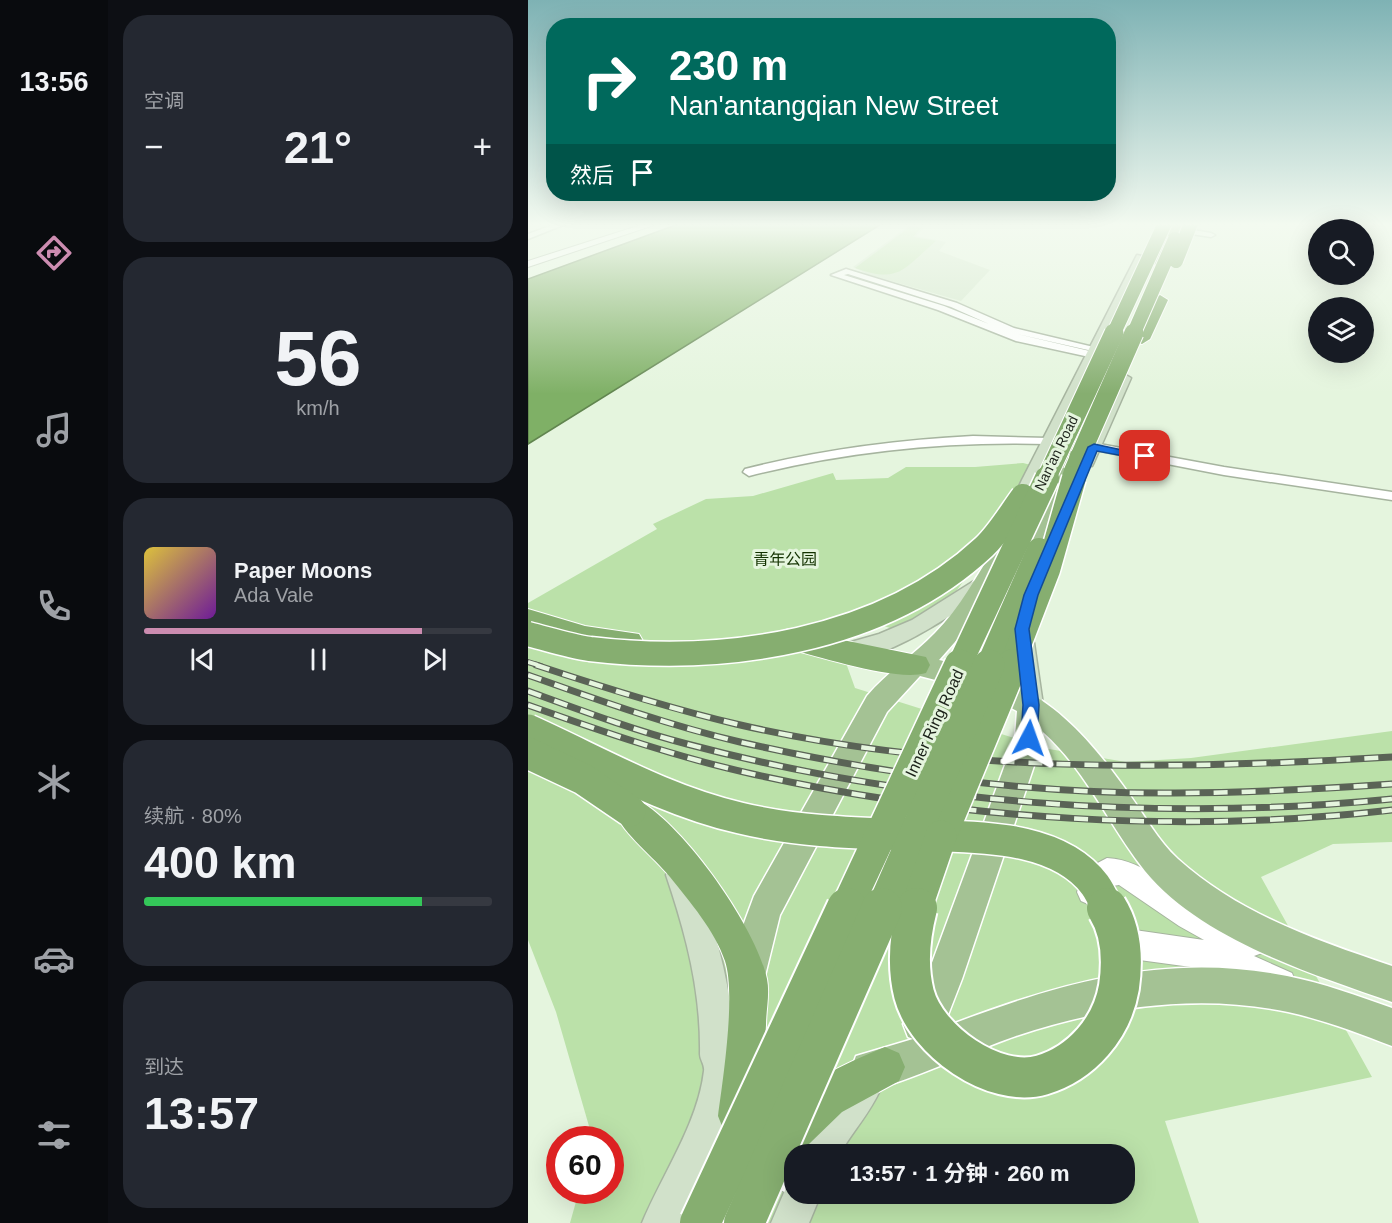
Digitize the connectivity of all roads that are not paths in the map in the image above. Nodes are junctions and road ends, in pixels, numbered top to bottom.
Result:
1 (854, 280) edge
2 (871, 280) edge
3 (1131, 280) edge
4 (1144, 280) edge
5 (1149, 280) edge
6 (1155, 280) edge
7 (1157, 280) edge
8 (1165, 280) edge
9 (1136, 333) junction
10 (1097, 354) junction
11 (1048, 441) junction
12 (1080, 460) junction
13 (749, 472) dead end
14 (1392, 496) edge
15 (985, 581) junction
16 (961, 618) junction
17 (528, 619) edge
18 (528, 634) edge
19 (993, 634) junction
20 (845, 652) junction
21 (916, 665) junction
22 (1019, 698) junction
23 (528, 730) edge
24 (528, 753) edge
25 (1296, 951) junction
26 (729, 973) junction
27 (1392, 984) edge
28 (1324, 1003) junction
29 (1392, 1027) edge
30 (885, 1067) junction
31 (728, 1095) junction
32 (718, 1136) junction
33 (791, 1144) edge
34 (827, 1144) edge
35 (784, 1176) edge
36 (784, 1186) edge
37 (790, 1204) edge
38 (661, 1223) edge
39 (697, 1223) edge
40 (746, 1223) edge
41 (790, 1223) edge

1 - 10 street
2 - 10 street
3 - 10 main road
4 - 10 highway, Inner Ring Road, bridge
5 - 15 main road, Nan'an Road
6 - 12 highway, Inner Ring Road, bridge
7 - 9 main road, Nan'an Road
8 - 9 highway, bridge
9 - 12 main road, Nan'an Road
9 - 12 main road
10 - 11 main road
10 - 18 highway, bridge
10 - 39 highway, Inner Ring Road, bridge
11 - 13 street
11 - 15 main road
12 - 14 street
12 - 19 main road, Nan'an Road
12 - 22 main road
12 - 23 highway, bridge
12 - 40 highway, Inner Ring Road, bridge
15 - 16 main road, Nan'an Road
15 - 20 main road
16 - 19 street
16 - 21 main road, Nan'an Road
17 - 20 highway
19 - 22 main road, Nan'an Road
20 - 21 highway
21 - 22 main road
21 - 26 main road, Nan'an Road
22 - 25 main road
22 - 30 main road
24 - 26 highway, bridge
25 - 27 main road
25 - 28 street
26 - 30 main road
26 - 31 highway
26 - 31 main road
28 - 29 main road
28 - 30 main road
30 - 33 highway
30 - 34 main road
31 - 32 highway
32 - 35 street
32 - 38 main road
32 - 39 highway
36 - 40 highway
37 - 41 main road

